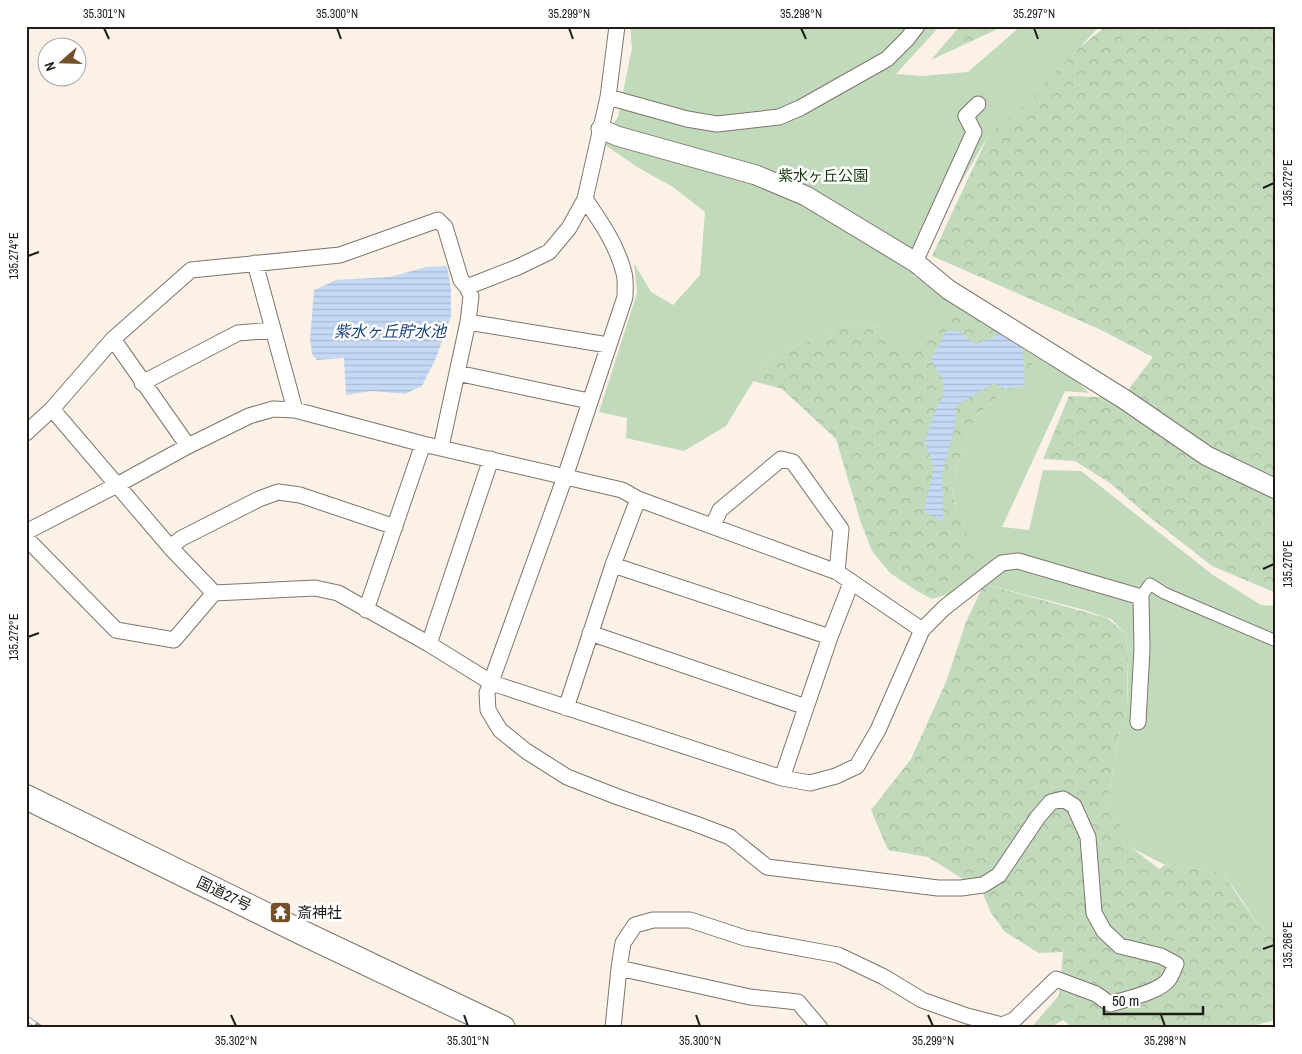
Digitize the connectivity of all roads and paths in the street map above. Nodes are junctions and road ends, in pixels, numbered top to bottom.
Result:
1 (617, 26) edge
2 (917, 26) edge
3 (608, 97) junction
4 (978, 104) dead end
5 (601, 129) junction
6 (585, 199) junction
7 (915, 262) junction
8 (255, 263) junction
9 (467, 286) junction
10 (468, 322) junction
11 (274, 330) junction
12 (113, 339) junction
13 (608, 345) junction
14 (457, 373) junction
15 (142, 382) junction
16 (589, 401) junction
17 (52, 409) junction
18 (295, 410) junction
19 (26, 433) edge
20 (423, 444) junction
21 (188, 446) junction
22 (441, 447) junction
23 (491, 459) junction
24 (565, 477) junction
25 (117, 485) junction
26 (1276, 489) edge
27 (638, 499) junction
28 (713, 525) junction
29 (395, 527) junction
30 (26, 532) edge
31 (26, 538) edge
32 (170, 547) junction
33 (613, 565) junction
34 (837, 572) junction
35 (851, 583) junction
36 (214, 593) junction
37 (1141, 596) junction
38 (366, 610) junction
39 (922, 630) junction
40 (590, 633) junction
41 (830, 637) junction
42 (1276, 641) edge
43 (429, 644) junction
44 (492, 683) junction
45 (806, 707) junction
46 (566, 708) junction
47 (1138, 722) dead end
48 (782, 778) junction
49 (26, 797) edge
50 (619, 968) junction
51 (990, 1025) edge
52 (504, 1028) edge
53 (613, 1028) edge
54 (820, 1028) edge

1 - 3 street
2 - 3 street
3 - 5 street
4 - 7 street
5 - 6 street
5 - 7 street
6 - 9 street
6 - 13 street
7 - 26 street
8 - 9 street
8 - 11 street
8 - 12 street
9 - 10 street
10 - 13 street
10 - 14 street
11 - 15 street
11 - 18 street
12 - 15 street
12 - 17 street
13 - 16 street
14 - 16 street
14 - 22 street
15 - 21 street
16 - 24 street
17 - 19 street
17 - 25 street
18 - 20 street
18 - 21 street
20 - 22 street
20 - 29 street
21 - 25 street
22 - 23 street
23 - 24 street
23 - 43 street
24 - 27 street
24 - 44 street
25 - 30 street
25 - 32 street
27 - 28 street
27 - 33 street
28 - 34 street
28 - 34 street
29 - 32 street
29 - 38 street
31 - 36 street
32 - 36 street
33 - 40 street
33 - 41 street
34 - 35 street
35 - 39 street
35 - 41 street
36 - 38 street
37 - 39 street
37 - 42 street
37 - 47 street
38 - 43 street
39 - 48 street
40 - 45 street
40 - 46 street
41 - 45 street
43 - 44 street
44 - 46 street
44 - 51 street
45 - 48 street
46 - 48 street
49 - 52 highway, 国道27号
50 - 51 street
50 - 53 street
50 - 54 street

